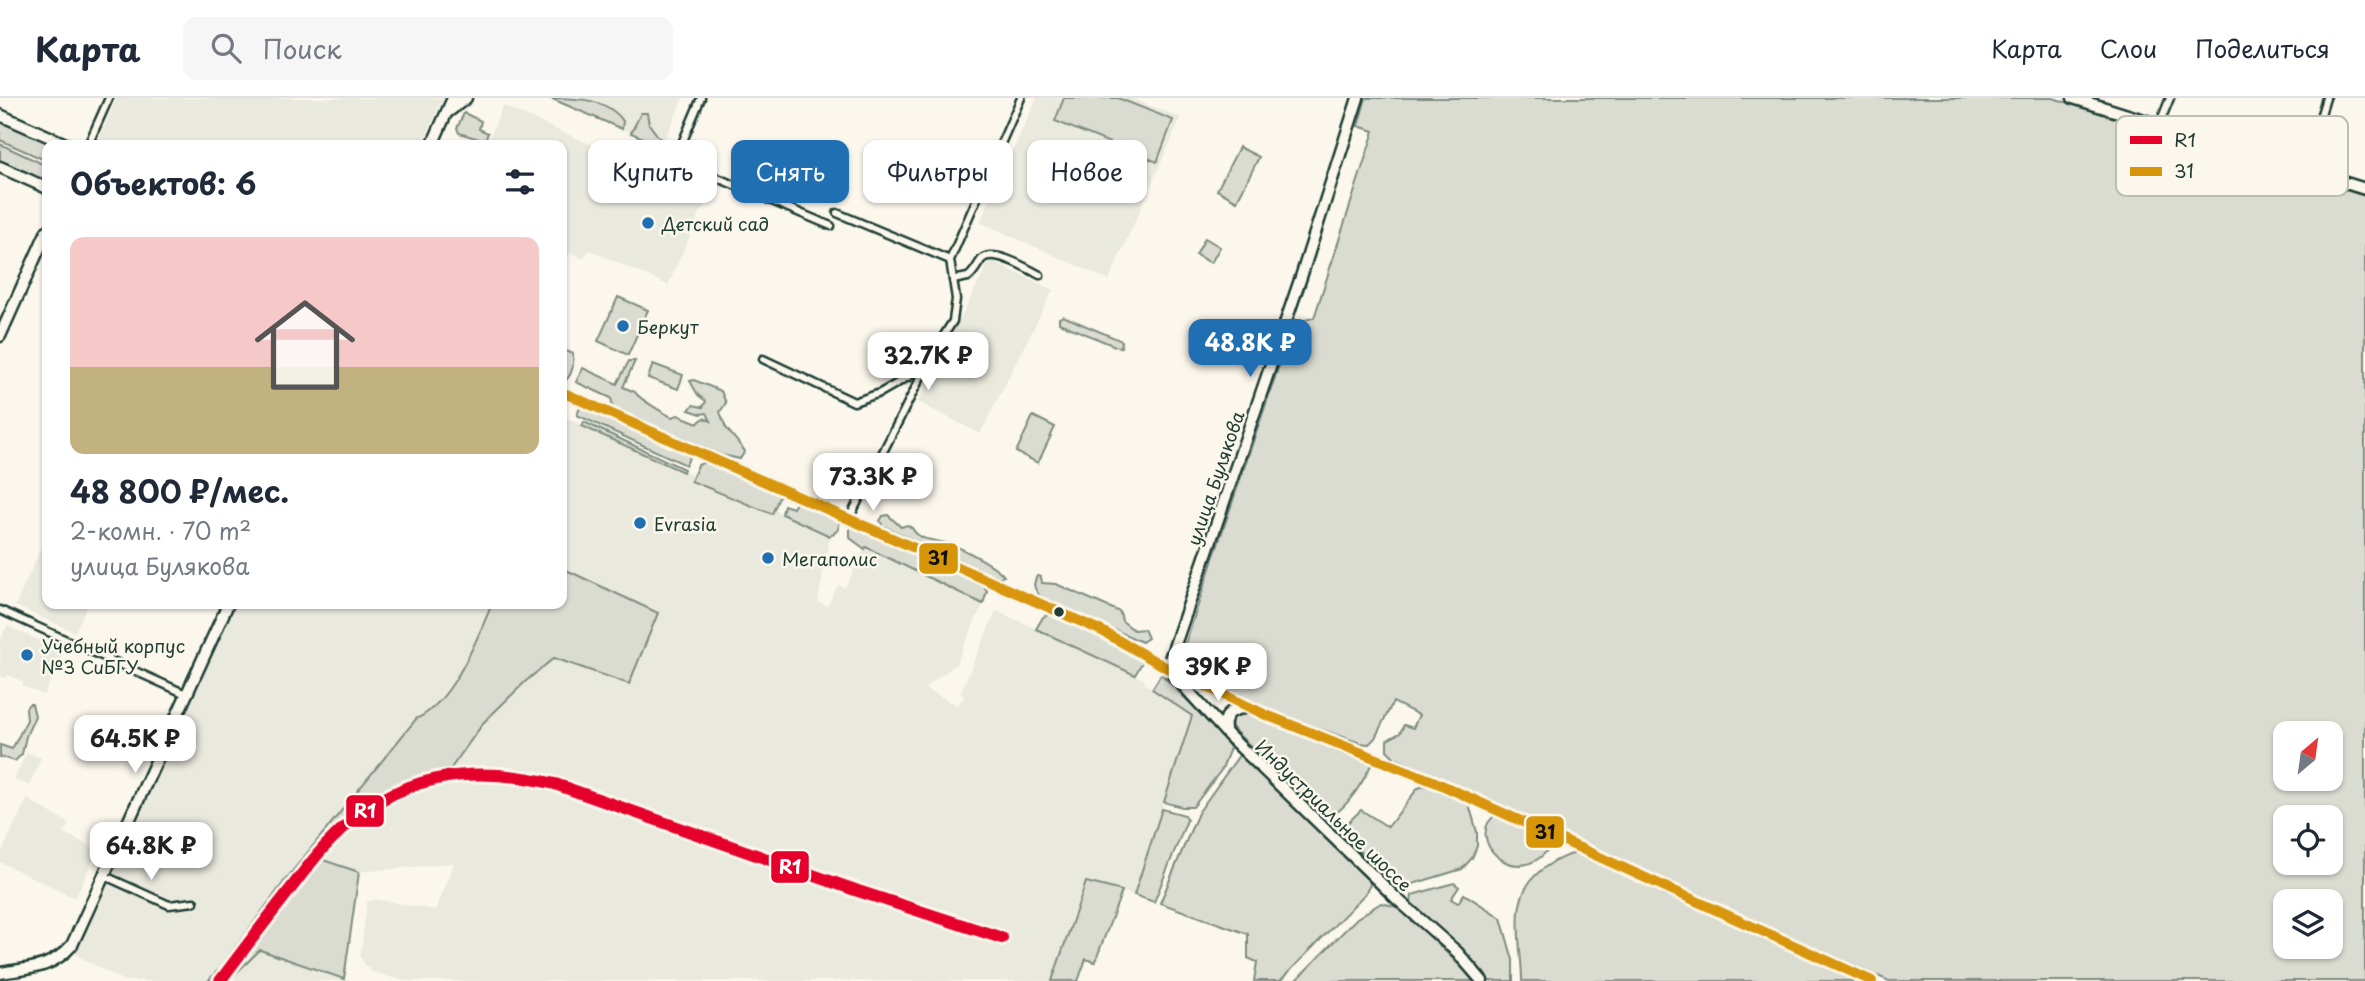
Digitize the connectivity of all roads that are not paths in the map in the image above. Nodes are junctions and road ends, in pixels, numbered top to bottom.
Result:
1 (108, 98) edge
2 (453, 98) edge
3 (466, 98) edge
4 (701, 98) edge
5 (1021, 98) edge
6 (1358, 98) edge
7 (2073, 98) edge
8 (2170, 98) edge
9 (2326, 98) edge
10 (446, 114) junction
11 (0, 115) edge
12 (2131, 116) edge
13 (2163, 116) edge
14 (2320, 116) edge
15 (57, 140) edge
16 (90, 140) edge
17 (434, 140) edge
18 (0, 167) edge
19 (2348, 184) edge
20 (42, 186) edge
21 (2365, 189) edge
22 (837, 214) dead end
23 (831, 226) dead end
24 (42, 242) edge
25 (950, 260) junction
26 (1040, 275) dead end
27 (953, 280) junction
28 (0, 336) edge
29 (934, 351) junction
30 (763, 359) dead end
31 (567, 394) edge
32 (849, 519) junction
33 (226, 609) edge
34 (0, 610) edge
35 (1167, 668) junction
36 (188, 695) junction
37 (1249, 707) junction
38 (1225, 732) junction
39 (105, 876) junction
40 (194, 902) dead end
41 (0, 973) edge
42 (1482, 981) edge
43 (1872, 981) edge

1 - 16 street
2 - 10 main road
3 - 10 main road
4 - 23 street
5 - 25 street
6 - 35 main road, улица Булякова
7 - 12 main road
8 - 13 street
9 - 14 street
10 - 17 main road
11 - 15 main road
18 - 20 main road
19 - 21 main road
22 - 25 street
24 - 28 main road
25 - 27 street
26 - 27 street
27 - 29 street
29 - 30 street
29 - 32 street
31 - 32 main road, Индустриальное шоссе
32 - 35 main road, Индустриальное шоссе
33 - 36 main road
34 - 36 street
35 - 37 main road, Индустриальное шоссе
35 - 38 main road, Индустриальное шоссе
36 - 39 main road
37 - 38 main road
37 - 43 main road, Индустриальное шоссе
38 - 42 main road, Индустриальное шоссе
39 - 40 street
39 - 41 main road

